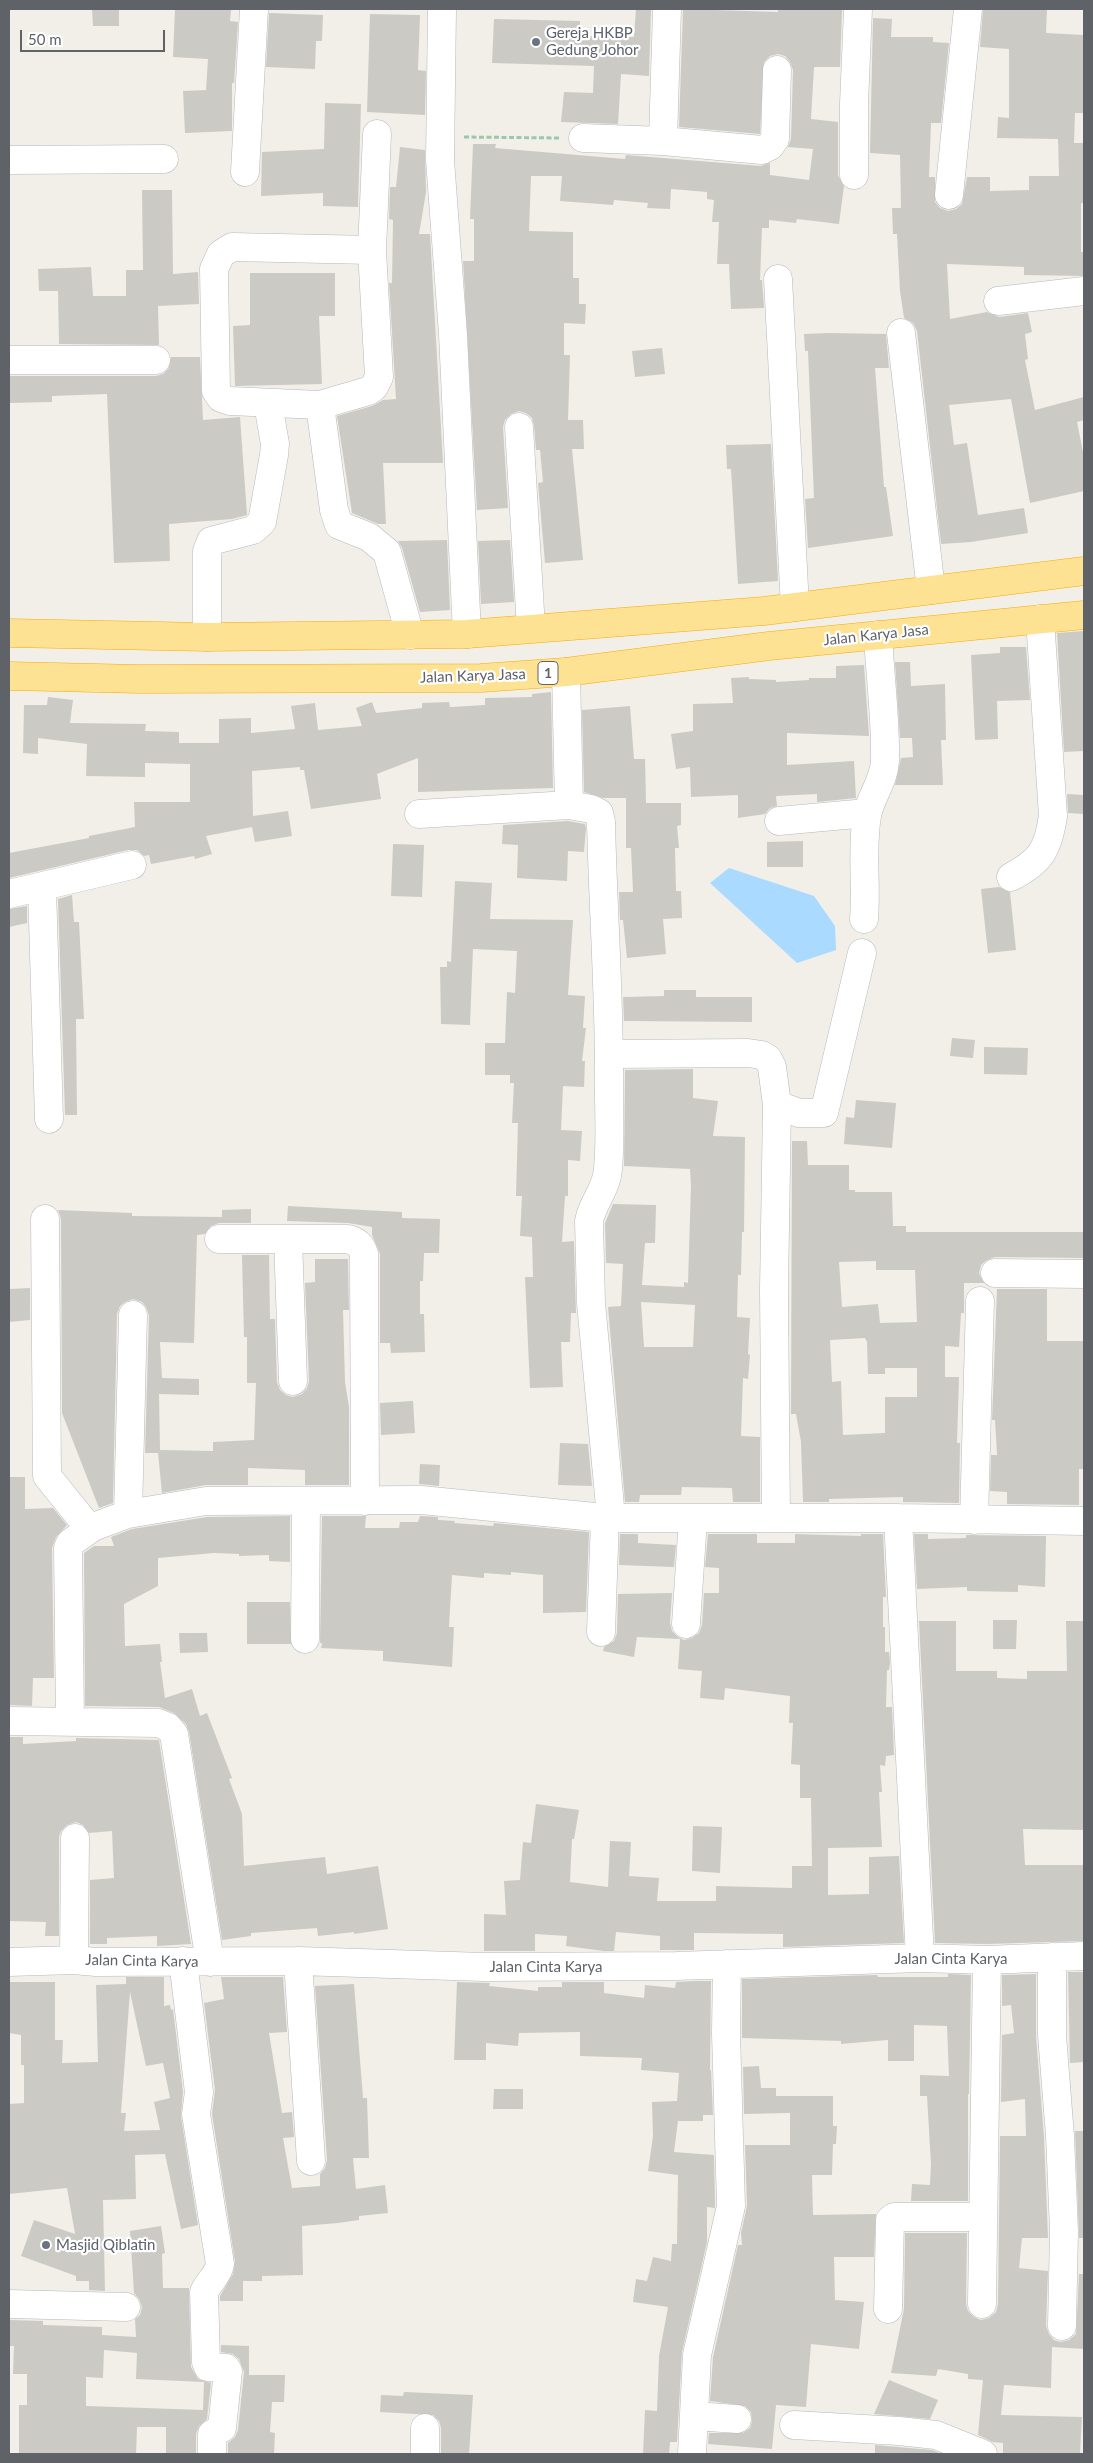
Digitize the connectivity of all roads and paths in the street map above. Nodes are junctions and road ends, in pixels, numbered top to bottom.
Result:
1 (254, 9) edge
2 (442, 9) edge
3 (666, 9) edge
4 (858, 9) edge
5 (968, 9) edge
6 (776, 70) dead end
7 (377, 134) dead end
8 (441, 137) junction
9 (583, 138) joint
10 (663, 141) junction
11 (164, 159) dead end
12 (9, 160) edge
13 (245, 172) dead end
14 (854, 175) dead end
15 (949, 195) dead end
16 (372, 250) junction
17 (778, 278) dead end
18 (1084, 291) edge
19 (998, 301) dead end
20 (901, 333) dead end
21 (9, 360) edge
22 (156, 360) dead end
23 (268, 404) junction
24 (320, 406) junction
25 (519, 427) dead end
26 (1084, 571) edge
27 (931, 590) junction
28 (795, 607) junction
29 (764, 611) junction
30 (1084, 614) edge
31 (1040, 620) junction
32 (531, 628) junction
33 (9, 633) edge
34 (468, 634) junction
35 (410, 635) junction
36 (878, 635) junction
37 (207, 637) junction
38 (769, 646) junction
39 (566, 672) junction
40 (9, 676) edge
41 (569, 805) junction
42 (867, 813) junction
43 (420, 814) dead end
44 (779, 821) dead end
45 (132, 865) dead end
46 (1011, 877) dead end
47 (42, 888) junction
48 (9, 894) edge
49 (864, 919) dead end
50 (862, 953) dead end
51 (610, 1054) junction
52 (777, 1105) junction
53 (49, 1119) dead end
54 (45, 1219) dead end
55 (219, 1239) dead end
56 (288, 1239) junction
57 (995, 1272) dead end
58 (1084, 1274) edge
59 (980, 1301) dead end
60 (133, 1315) dead end
61 (293, 1381) dead end
62 (365, 1501) junction
63 (306, 1502) junction
64 (128, 1514) junction
65 (608, 1517) junction
66 (776, 1517) junction
67 (898, 1518) junction
68 (693, 1519) junction
69 (974, 1520) junction
70 (1084, 1521) edge
71 (93, 1527) junction
72 (686, 1624) dead end
73 (601, 1632) dead end
74 (305, 1639) dead end
75 (9, 1721) edge
76 (70, 1722) junction
77 (75, 1838) dead end
78 (1084, 1956) edge
79 (1052, 1957) junction
80 (920, 1958) junction
81 (74, 1960) junction
82 (987, 1960) junction
83 (298, 1961) junction
84 (9, 1962) edge
85 (183, 1962) junction
86 (210, 1962) junction
87 (727, 1964) junction
88 (311, 2161) dead end
89 (983, 2217) junction
90 (9, 2304) edge
91 (982, 2304) dead end
92 (126, 2307) dead end
93 (888, 2308) dead end
94 (1062, 2326) dead end
95 (694, 2416) junction
96 (737, 2419) dead end
97 (794, 2424) dead end
98 (872, 2442) edge
99 (212, 2454) edge
100 (692, 2454) edge
101 (983, 2454) edge

1 - 13 street
2 - 8 street
3 - 10 street
4 - 14 street
5 - 15 street
6 - 10 street
7 - 16 street
8 - 9 path
8 - 34 street
9 - 10 street
11 - 12 street
16 - 23 street
16 - 24 street
17 - 28 street
18 - 19 street
20 - 27 street
21 - 22 street
23 - 24 street
23 - 37 street
24 - 35 street
25 - 32 street
26 - 27 highway
27 - 28 highway
28 - 29 highway
29 - 32 highway
29 - 38 highway
30 - 31 highway, Jalan Karya Jasa / 1
31 - 36 highway, Jalan Karya Jasa / 1
31 - 46 street
32 - 34 highway
33 - 37 highway
34 - 35 highway
35 - 37 highway
36 - 38 highway, Jalan Karya Jasa / 1
36 - 42 street
38 - 39 highway, Jalan Karya Jasa / 1
39 - 40 highway, Jalan Karya Jasa / 1
39 - 41 street
41 - 43 street
41 - 51 street
42 - 44 street
42 - 49 street
45 - 47 street
47 - 48 street
47 - 53 street
50 - 52 street
51 - 52 street
51 - 65 street
52 - 66 street
54 - 71 street
55 - 56 street
56 - 61 street
56 - 62 street
57 - 58 street
59 - 69 street
60 - 64 street
62 - 63 street
62 - 65 street
63 - 64 street
63 - 74 street
64 - 71 street
65 - 68 street
65 - 73 street
66 - 67 street
66 - 68 street
67 - 69 street
67 - 80 street
68 - 72 street
69 - 70 street
71 - 76 street
75 - 76 street
76 - 86 street
77 - 81 street
78 - 79 street, Jalan Cinta Karya
79 - 82 street, Jalan Cinta Karya
79 - 94 street
80 - 82 street, Jalan Cinta Karya
80 - 87 street, Jalan Cinta Karya
81 - 84 street, Jalan Cinta Karya
81 - 85 street, Jalan Cinta Karya
82 - 89 street
83 - 86 street, Jalan Cinta Karya
83 - 87 street, Jalan Cinta Karya
83 - 88 street
85 - 86 street, Jalan Cinta Karya
85 - 99 street
87 - 95 street
89 - 91 street
89 - 93 street
90 - 92 street
95 - 96 street
95 - 100 street
97 - 98 street
98 - 101 street

